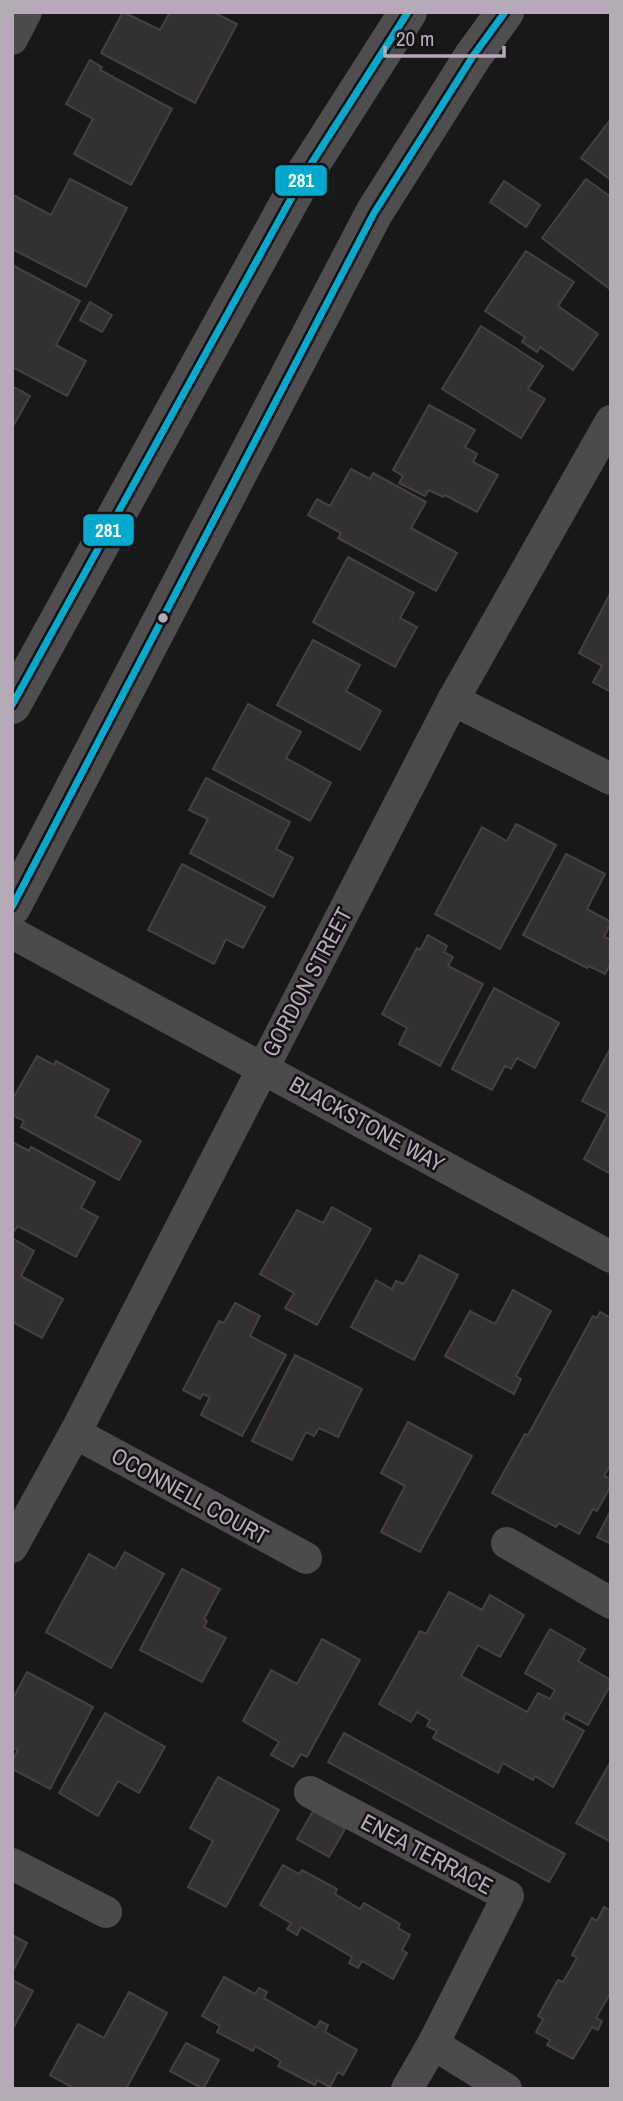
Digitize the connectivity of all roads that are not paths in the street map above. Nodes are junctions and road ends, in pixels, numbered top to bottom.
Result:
1 (26, 12) edge
2 (408, 12) edge
3 (505, 12) edge
4 (12, 39) edge
5 (611, 421) edge
6 (453, 700) junction
7 (12, 705) edge
8 (611, 779) edge
9 (12, 906) edge
10 (12, 933) edge
11 (263, 1067) junction
12 (611, 1257) edge
13 (75, 1433) junction
14 (507, 1543) dead end
15 (12, 1547) edge
16 (306, 1558) dead end
17 (611, 1603) edge
18 (310, 1792) dead end
19 (12, 1864) edge
20 (106, 1912) dead end
21 (433, 2044) junction
22 (407, 2089) edge
23 (506, 2089) edge

1 - 4 street
2 - 7 main road
3 - 9 main road
5 - 6 street, GORDON STREET
6 - 8 street
6 - 11 street, GORDON STREET
10 - 11 street, BLACKSTONE WAY
11 - 12 street, BLACKSTONE WAY
11 - 13 street, GORDON STREET
13 - 15 street, GORDON STREET
13 - 16 street, OCONNELL COURT
14 - 17 street
18 - 21 street, ENEA TERRACE
19 - 20 street
21 - 22 street, ENEA TERRACE
21 - 23 street

